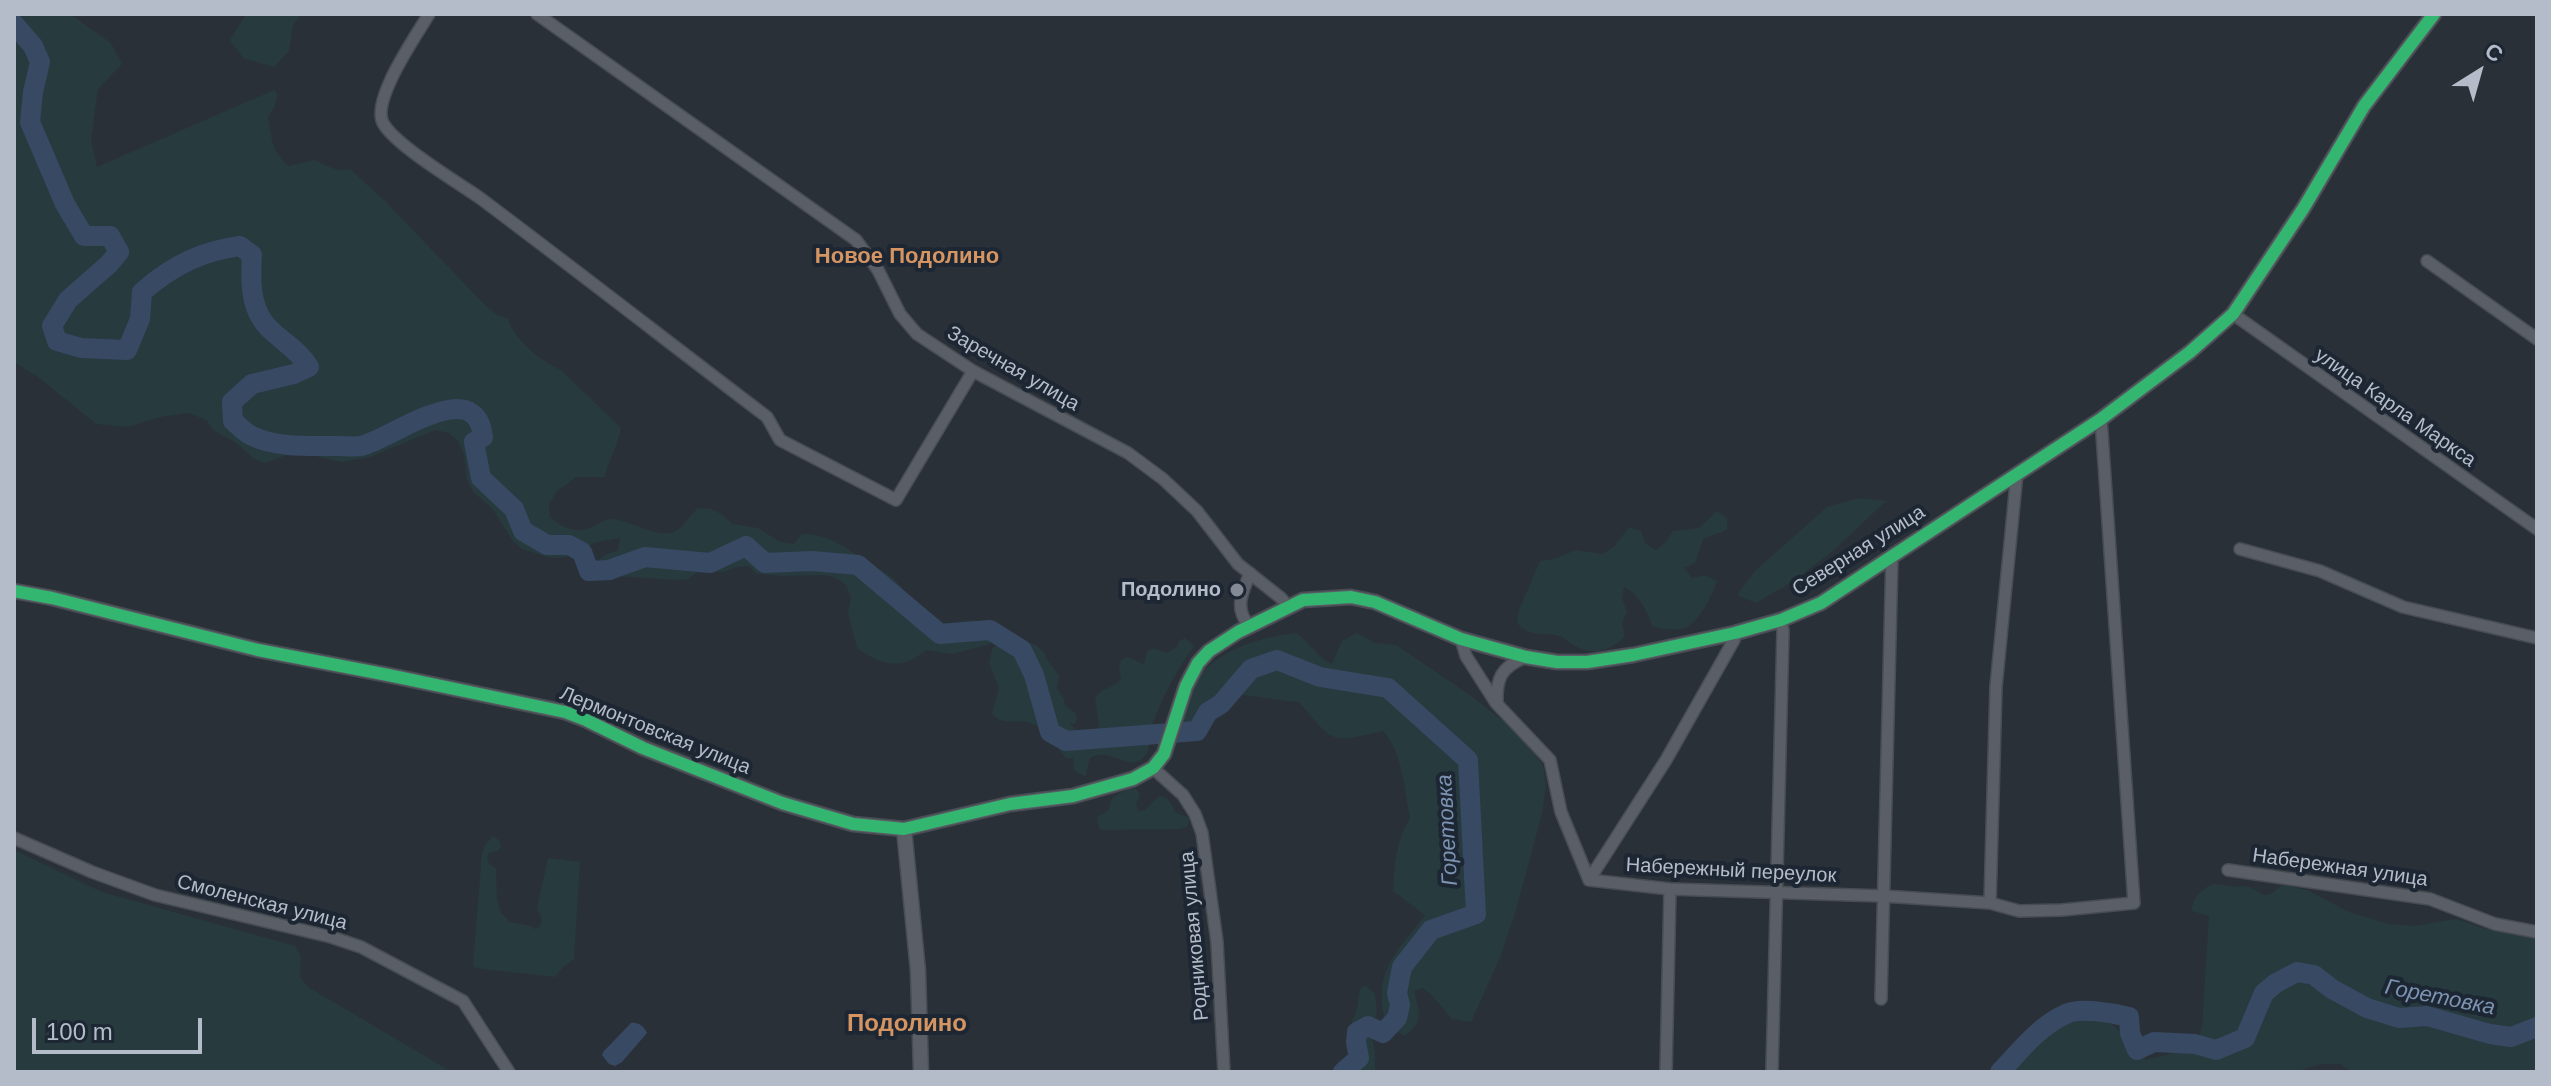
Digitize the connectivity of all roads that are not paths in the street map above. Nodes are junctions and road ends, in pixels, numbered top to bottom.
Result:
1 (429, 14) edge
2 (537, 14) edge
3 (2434, 14) edge
4 (2427, 261) dead end
5 (2233, 314) junction
6 (2537, 339) edge
7 (973, 371) junction
8 (2101, 419) junction
9 (2017, 473) junction
10 (2537, 529) edge
11 (2240, 549) dead end
12 (1892, 556) junction
13 (1250, 573) junction
14 (14, 591) edge
15 (1288, 606) junction
16 (1781, 620) junction
17 (1249, 626) junction
18 (1735, 633) junction
19 (2537, 638) edge
20 (1461, 639) junction
21 (1526, 657) junction
22 (1497, 704) junction
23 (1153, 768) junction
24 (904, 829) junction
25 (14, 838) edge
26 (2228, 870) dead end
27 (1589, 880) junction
28 (1670, 889) junction
29 (1776, 894) junction
30 (1883, 896) junction
31 (1990, 903) junction
32 (2537, 932) edge
33 (1881, 999) dead end
34 (1772, 1071) edge
35 (509, 1072) edge
36 (921, 1072) edge
37 (1224, 1072) edge
38 (1666, 1072) edge

1 - 7 street
2 - 7 street, Заречная улица
3 - 5 street, Северная улица
4 - 6 street
5 - 8 street, Северная улица
5 - 10 street, улица Карла Маркса
7 - 13 street, Заречная улица
8 - 9 street, Северная улица
8 - 31 street, Набережный переулок
9 - 12 street, Северная улица
9 - 31 street
11 - 19 street
12 - 16 street, Северная улица
12 - 30 street
13 - 15 street, Заречная улица
13 - 17 street
14 - 24 street, Лермонтовская улица
15 - 17 street, Северная улица
15 - 20 street, Северная улица
16 - 18 street, Северная улица
16 - 29 street
17 - 23 street, Северная улица
18 - 21 street, Северная улица
18 - 27 street
20 - 21 street, Северная улица
20 - 22 street
21 - 22 street
22 - 27 street
23 - 24 street, Лермонтовская улица
23 - 37 street, Родниковая улица
24 - 36 street
25 - 35 street, Смоленская улица
26 - 32 street, Набережная улица
27 - 28 street, Набережный переулок
28 - 29 street, Набережный переулок
28 - 38 street
29 - 30 street, Набережный переулок
29 - 34 street
30 - 31 street, Набережный переулок
30 - 33 street

